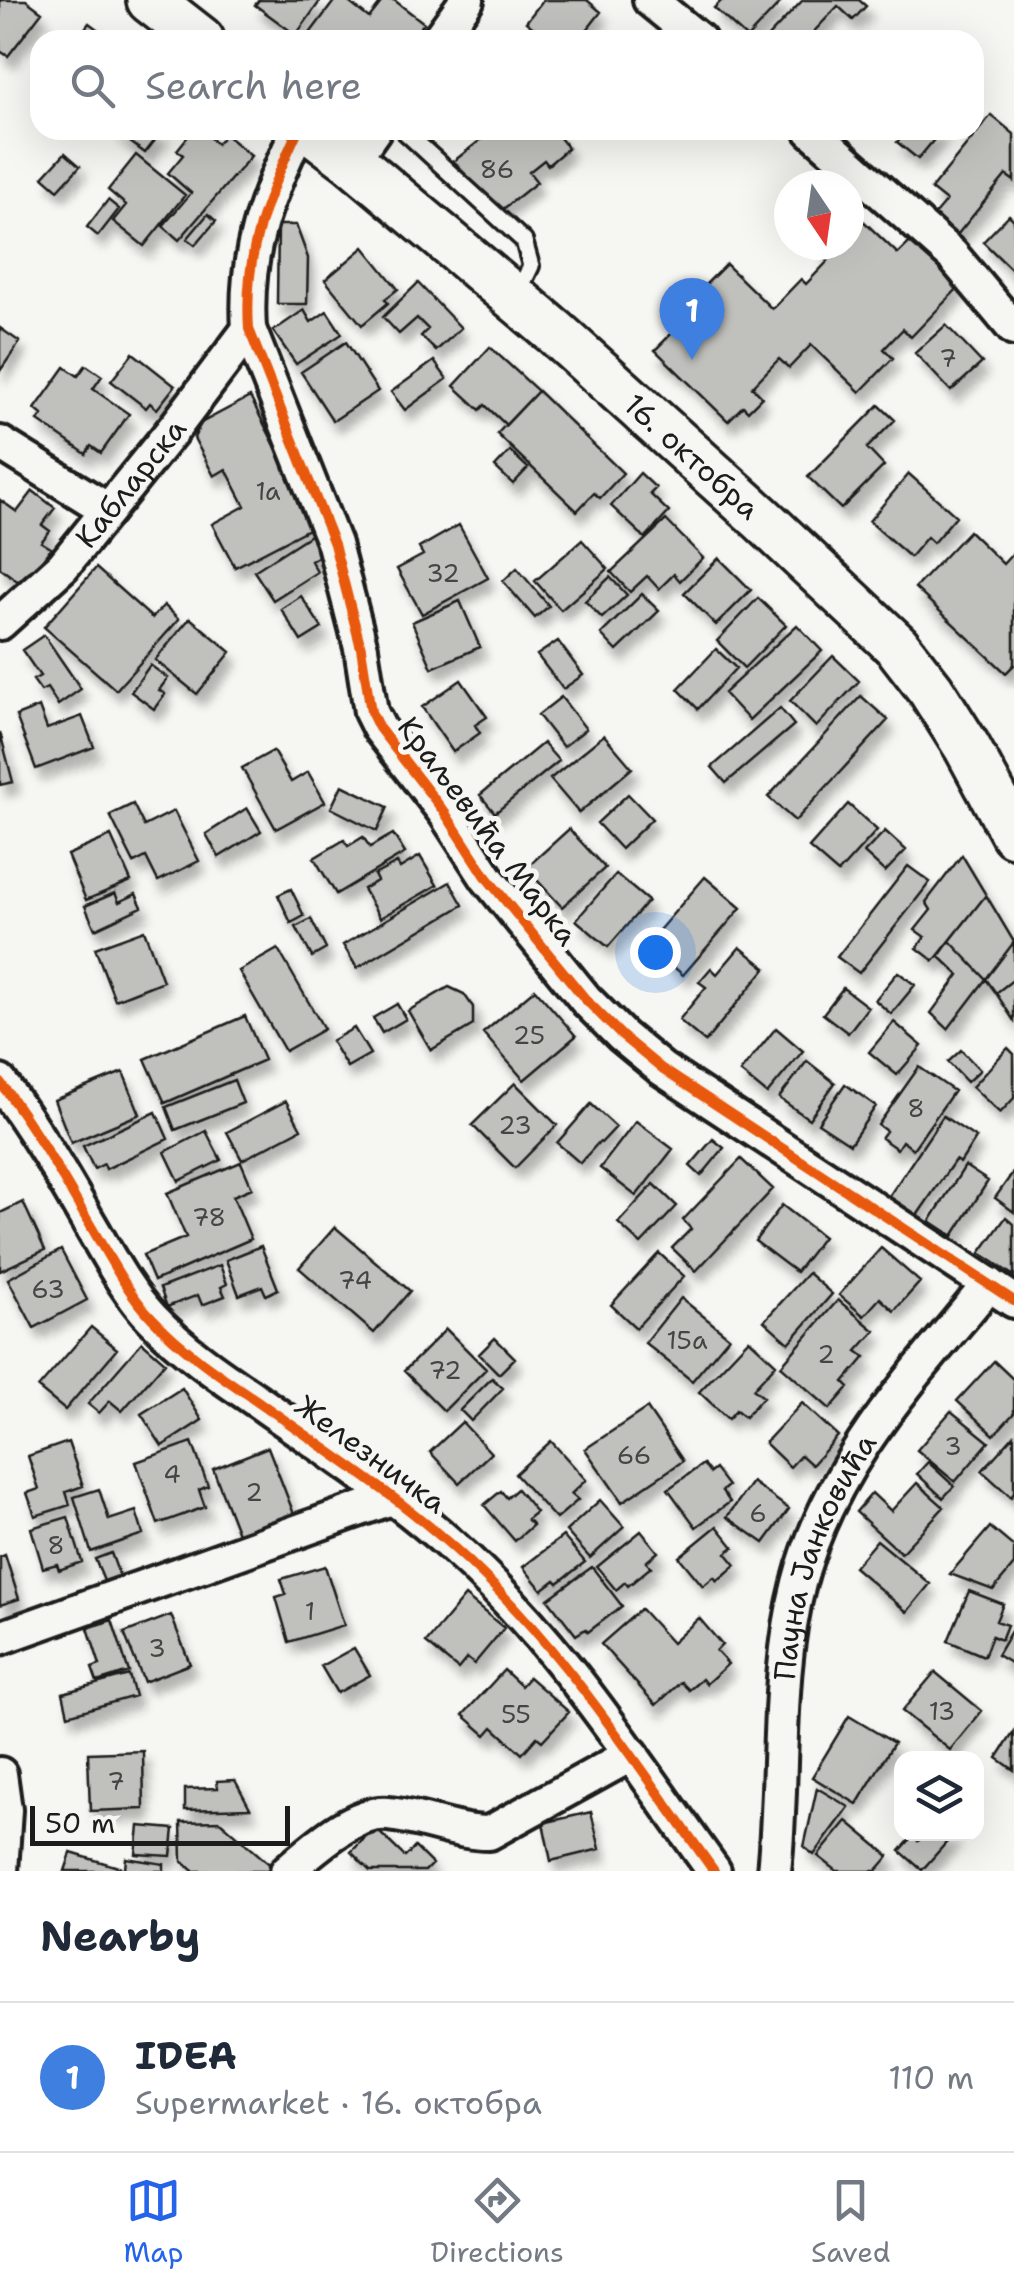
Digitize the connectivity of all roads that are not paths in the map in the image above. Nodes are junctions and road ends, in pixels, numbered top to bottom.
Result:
1 (150, 0) edge
2 (467, 0) edge
3 (650, 0) edge
4 (188, 30) edge
5 (445, 30) edge
6 (688, 30) edge
7 (293, 140) edge
8 (414, 140) edge
9 (822, 140) edge
10 (363, 145) edge
11 (515, 298) junction
12 (250, 329) junction
13 (1014, 329) edge
14 (0, 443) edge
15 (108, 510) junction
16 (0, 622) edge
17 (1014, 834) edge
18 (0, 1082) edge
19 (1002, 1293) edge
20 (394, 1497) junction
21 (0, 1638) edge
22 (632, 1754) junction
23 (0, 1774) edge
24 (2, 1871) edge
25 (287, 1871) edge
26 (714, 1871) edge
27 (774, 1871) edge

1 - 4 main road
2 - 5 street
3 - 6 street
7 - 12 street, Краљевића Марка
8 - 11 lane
9 - 13 street
10 - 11 main road, 16. октобра
11 - 17 main road, 16. октобра
12 - 15 street, Кабларска
12 - 19 street, Краљевића Марка
14 - 15 street
15 - 16 street, Кабларска
18 - 20 street, Железничка
19 - 27 street, Пауна Јанковића
20 - 21 street
20 - 22 street, Железничка
22 - 25 street
22 - 26 street, Железничка
23 - 24 street

